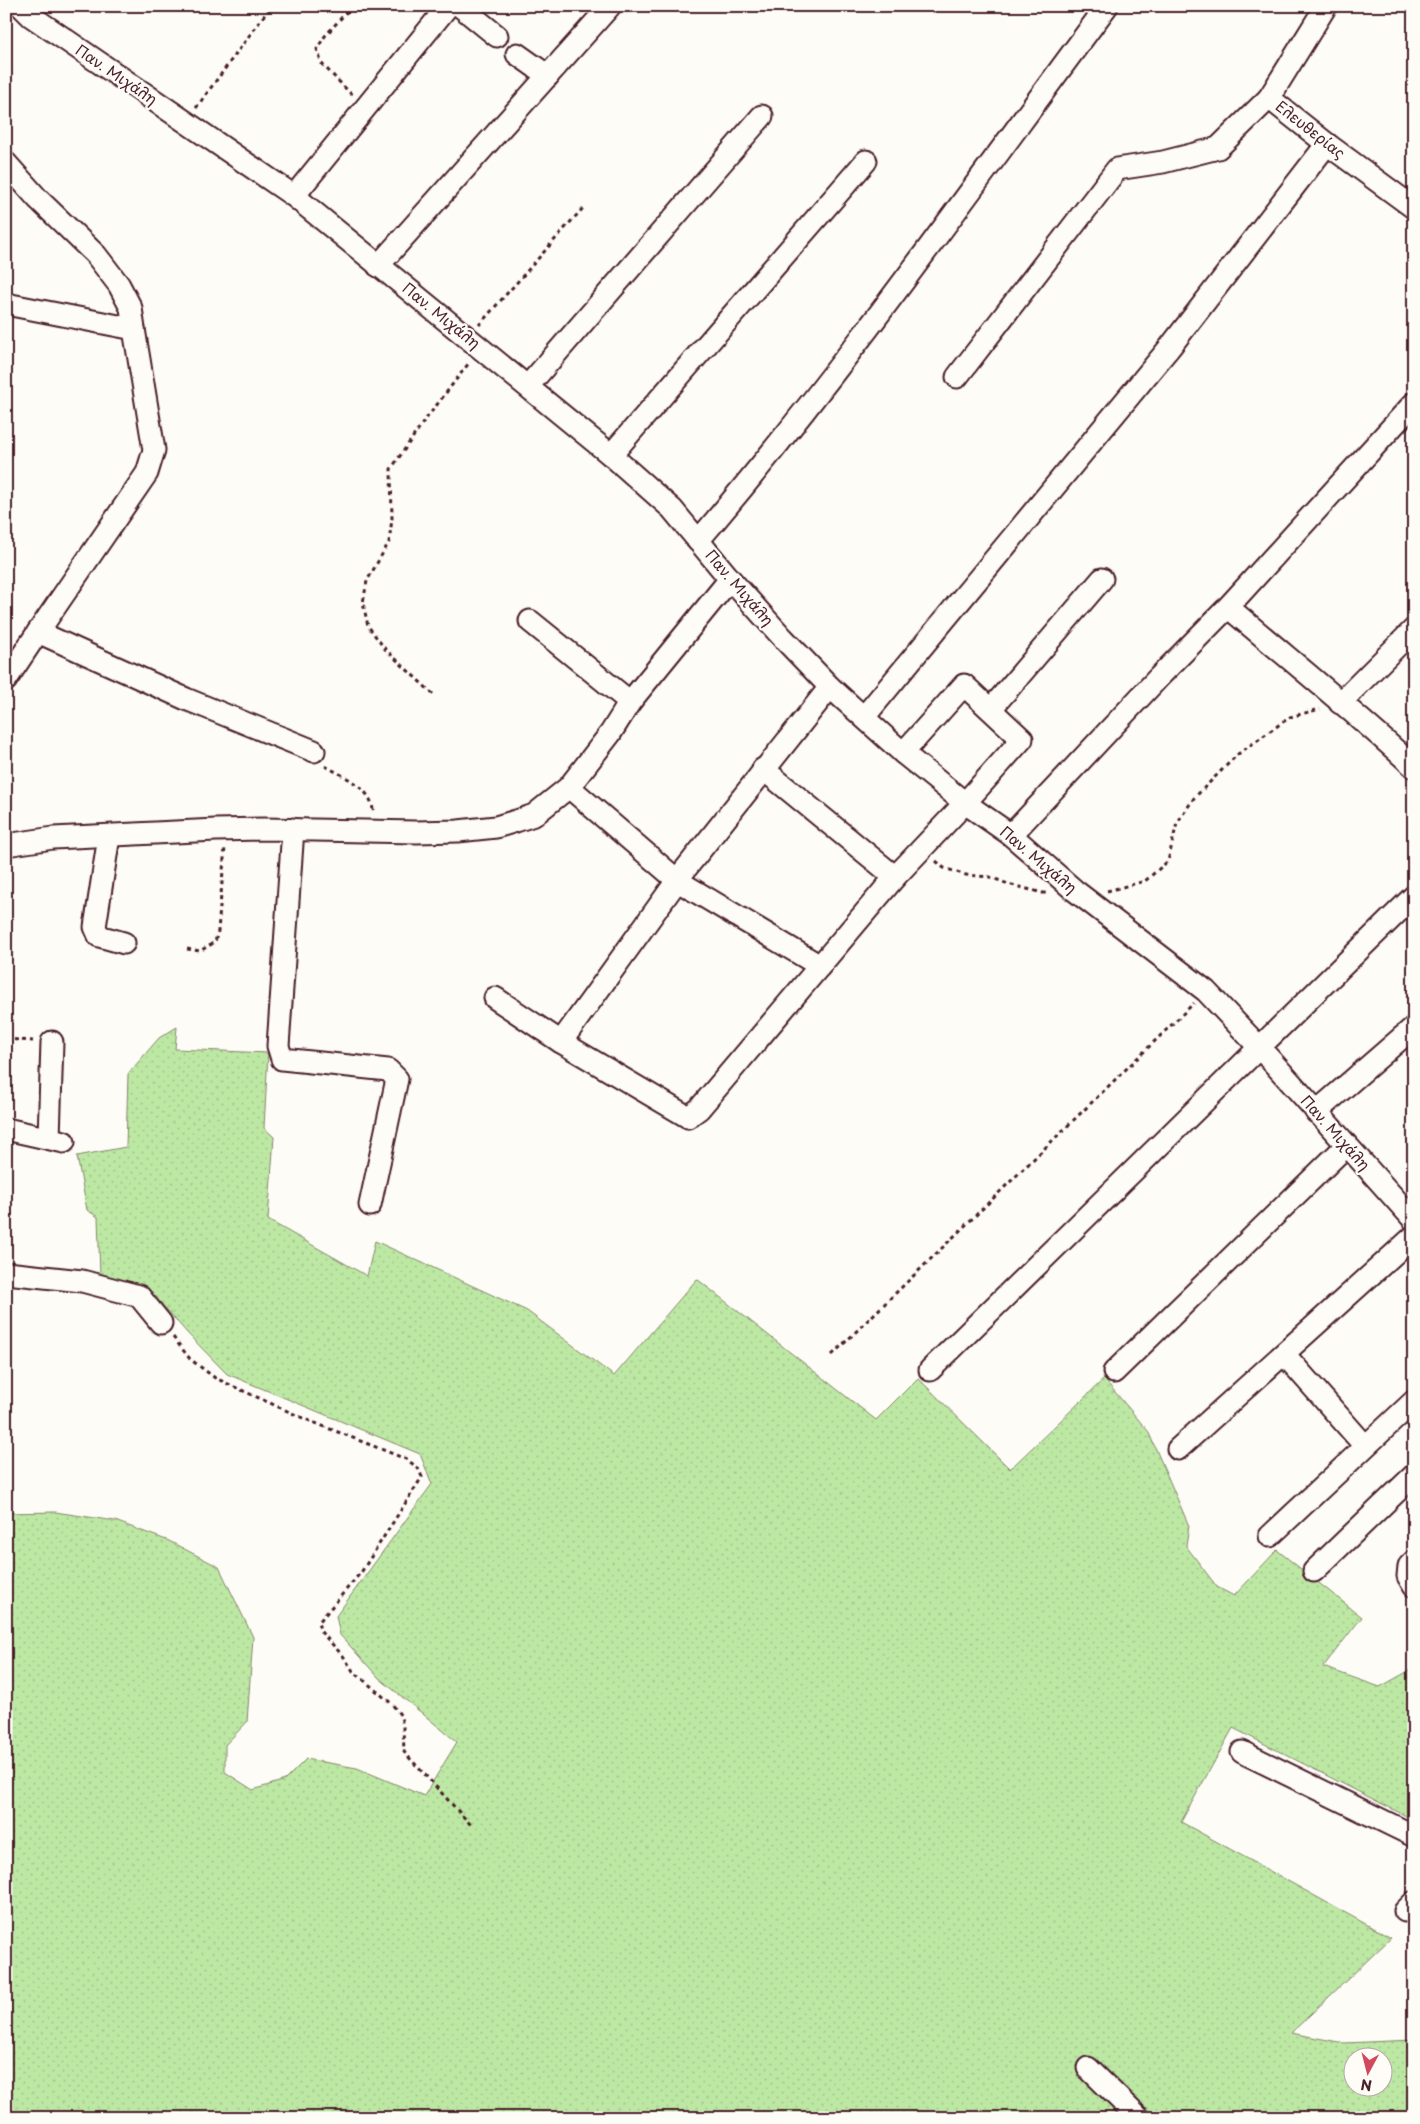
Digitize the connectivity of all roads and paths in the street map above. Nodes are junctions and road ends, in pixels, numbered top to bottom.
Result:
1 (21, 6) edge
2 (271, 6) edge
3 (352, 6) edge
4 (448, 6) edge
5 (460, 6) edge
6 (610, 6) edge
7 (1107, 6) edge
8 (1326, 6) edge
9 (497, 36) dead end
10 (518, 54) dead end
11 (548, 76) junction
12 (1269, 98) junction
13 (366, 108) junction
14 (762, 116) dead end
15 (185, 122) junction
16 (1327, 144) junction
17 (866, 161) dead end
18 (6, 163) edge
19 (294, 196) junction
20 (583, 208) dead end
21 (1414, 208) edge
22 (378, 266) junction
23 (6, 304) edge
24 (134, 329) junction
25 (475, 342) junction
26 (957, 377) dead end
27 (528, 386) junction
28 (1414, 403) edge
29 (611, 455) junction
30 (698, 542) junction
31 (730, 579) junction
32 (1102, 579) dead end
33 (1228, 607) junction
34 (530, 621) dead end
35 (1414, 629) edge
36 (38, 632) junction
37 (6, 680) edge
38 (830, 686) junction
39 (433, 694) dead end
40 (630, 702) junction
41 (1340, 703) junction
42 (991, 709) junction
43 (864, 717) junction
44 (314, 751) joint
45 (903, 753) junction
46 (1414, 767) edge
47 (763, 769) junction
48 (569, 787) junction
49 (965, 803) junction
50 (293, 829) junction
51 (228, 830) junction
52 (369, 832) junction
53 (1010, 835) junction
54 (109, 836) junction
55 (6, 845) edge
56 (920, 850) junction
57 (895, 876) junction
58 (678, 882) junction
59 (1074, 890) junction
60 (1104, 891) dead end
61 (1414, 896) edge
62 (124, 943) dead end
63 (187, 949) dead end
64 (820, 966) junction
65 (1206, 992) junction
66 (495, 998) dead end
67 (1414, 1027) edge
68 (6, 1039) edge
69 (52, 1042) joint
70 (561, 1042) junction
71 (1260, 1047) junction
72 (1316, 1112) junction
73 (6, 1129) edge
74 (1346, 1146) junction
75 (370, 1205) dead end
76 (1414, 1220) edge
77 (1414, 1236) edge
78 (6, 1273) edge
79 (161, 1323) joint
80 (1284, 1354) junction
81 (832, 1355) dead end
82 (930, 1370) dead end
83 (1114, 1372) dead end
84 (1414, 1401) edge
85 (1365, 1446) junction
86 (1178, 1449) dead end
87 (1414, 1475) edge
88 (1270, 1536) dead end
89 (1414, 1561) edge
90 (1314, 1572) dead end
91 (1414, 1586) edge
92 (1242, 1752) dead end
93 (471, 1825) dead end
94 (1414, 1836) edge
95 (1088, 2068) dead end
96 (1139, 2118) edge

1 - 15 street, Παν. Μιχάλη
2 - 15 path
3 - 13 path
4 - 13 street
5 - 9 street
6 - 11 street
7 - 30 street
8 - 12 street, Ελευθερίας
10 - 11 street
11 - 22 street
12 - 16 street, Ελευθερίας
12 - 26 street
13 - 19 street
14 - 27 street
15 - 19 street, Παν. Μιχάλη
16 - 21 street, Ελευθερίας
16 - 43 street
17 - 29 street
18 - 24 street
19 - 22 street, Παν. Μιχάλη
20 - 25 path
22 - 25 street, Παν. Μιχάλη
23 - 24 street
24 - 36 street
25 - 27 street, Παν. Μιχάλη
25 - 39 path
27 - 29 street, Παν. Μιχάλη
28 - 33 street
29 - 30 street, Παν. Μιχάλη
30 - 31 street, Παν. Μιχάλη
31 - 38 street, Παν. Μιχάλη
31 - 40 street
32 - 42 street
33 - 41 street
33 - 53 street
34 - 40 street
35 - 41 street
36 - 37 street
36 - 44 street
38 - 43 street, Παν. Μιχάλη
38 - 47 street
40 - 48 street
41 - 46 street
41 - 60 path
42 - 45 street
42 - 49 street
43 - 45 street, Παν. Μιχάλη
44 - 52 path
45 - 49 street, Παν. Μιχάλη
47 - 57 street
47 - 58 street
48 - 52 street
48 - 58 street
49 - 53 street, Παν. Μιχάλη
49 - 56 street
50 - 51 street
50 - 52 street
50 - 75 street
51 - 54 street
51 - 63 path
53 - 59 street, Παν. Μιχάλη
54 - 55 street
54 - 62 street
56 - 57 street
56 - 59 path
57 - 64 street
58 - 64 street
58 - 70 street
59 - 65 street, Παν. Μιχάλη
61 - 71 street
64 - 70 street
65 - 71 street, Παν. Μιχάλη
65 - 81 path
66 - 70 street
67 - 72 street
68 - 69 path
69 - 73 street
71 - 72 street, Παν. Μιχάλη
71 - 82 street
72 - 74 street, Παν. Μιχάλη
74 - 76 street, Παν. Μιχάλη
74 - 83 street
77 - 80 street
78 - 79 street
79 - 93 path
80 - 85 street
80 - 86 street
84 - 85 street
85 - 88 street
87 - 90 street
89 - 91 street
92 - 94 street
95 - 96 street

